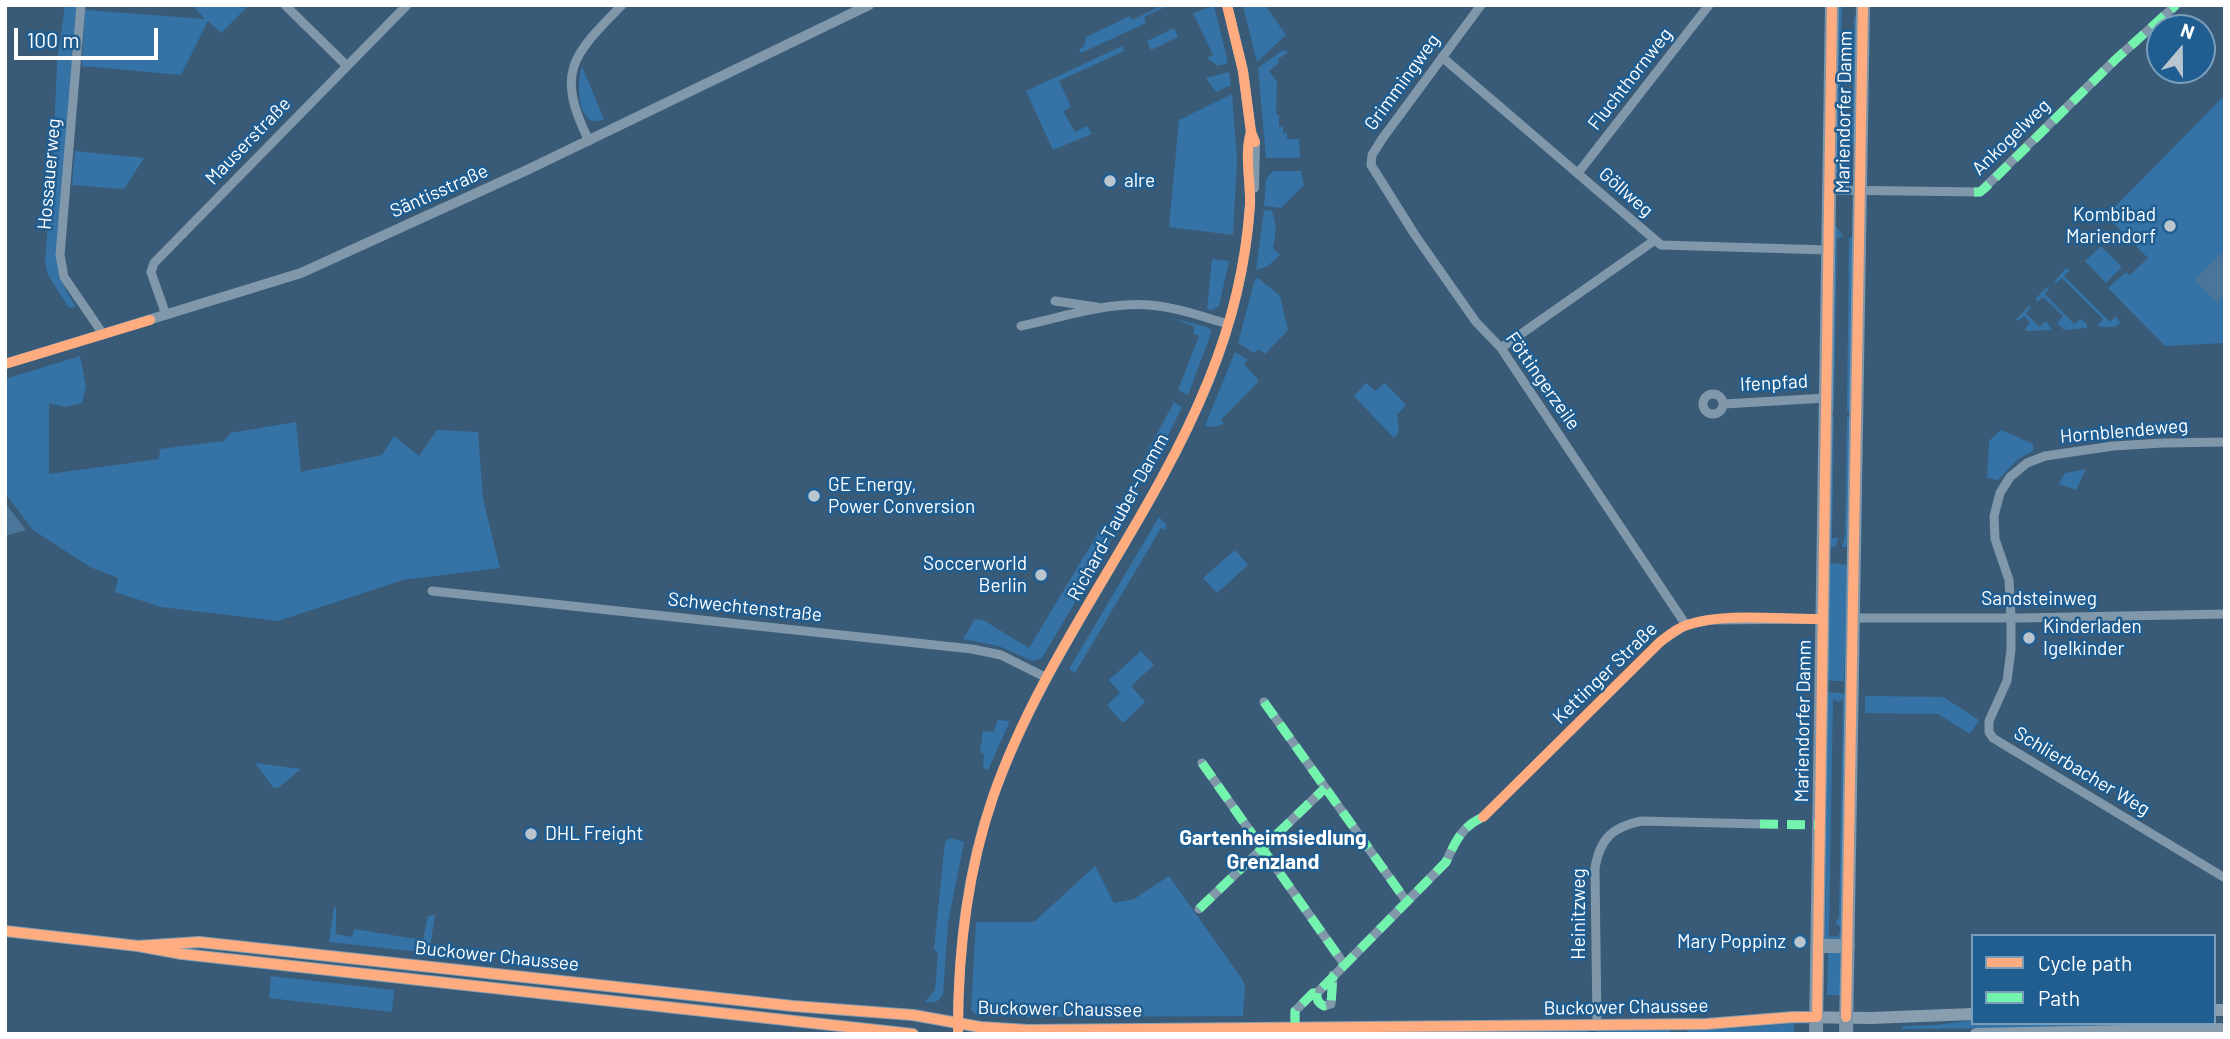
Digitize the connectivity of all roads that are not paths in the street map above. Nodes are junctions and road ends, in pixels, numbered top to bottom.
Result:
1 (81, 5) edge
2 (285, 5) edge
3 (407, 5) edge
4 (622, 5) edge
5 (869, 5) edge
6 (1227, 5) edge
7 (1709, 5) edge
8 (1832, 5) edge
9 (1863, 5) edge
10 (2176, 5) edge
11 (1478, 6) edge
12 (1442, 57) junction
13 (347, 66) junction
14 (589, 141) junction
15 (1371, 159) joint
16 (1578, 173) junction
17 (1829, 190) junction
18 (1860, 190) junction
19 (1655, 240) junction
20 (1828, 250) junction
21 (1055, 301) dead end
22 (1106, 308) junction
23 (166, 315) junction
24 (1228, 324) junction
25 (1021, 326) dead end
26 (103, 334) junction
27 (1501, 348) junction
28 (5, 364) edge
29 (1826, 398) junction
30 (1724, 404) dead end
31 (2225, 442) edge
32 (432, 591) dead end
33 (2225, 614) edge
34 (2011, 617) junction
35 (1853, 618) junction
36 (1823, 619) junction
37 (1686, 625) junction
38 (1048, 678) junction
39 (1264, 702) dead end
40 (1202, 763) dead end
41 (1325, 788) junction
42 (1760, 824) dead end
43 (1262, 848) junction
44 (2225, 878) edge
45 (1407, 902) junction
46 (1199, 909) dead end
47 (5, 931) edge
48 (138, 946) junction
49 (1818, 946) junction
50 (1848, 946) junction
51 (1344, 964) junction
52 (1334, 975) junction
53 (1317, 993) junction
54 (1971, 1014) edge
55 (1817, 1017) junction
56 (1846, 1017) junction
57 (1597, 1025) junction
58 (958, 1028) edge
59 (1295, 1028) junction
60 (2216, 1029) edge
61 (1229, 1031) edge
62 (1245, 1031) edge
63 (913, 1034) edge
64 (1816, 1034) edge
65 (1846, 1034) edge
66 (1976, 1034) edge

1 - 26 street, Hossauerweg
2 - 13 street
3 - 13 street, Mauserstraße
4 - 14 street
5 - 14 street, Säntisstraße
6 - 24 street, Richard-Tauber-Damm
7 - 16 street, Fluchthornweg
8 - 17 main road, Mariendorfer Damm
9 - 18 main road, Mariendorfer Damm
10 - 18 street, Ankogelweg
11 - 12 street, Grimmingweg
12 - 15 street, Grimmingweg
12 - 16 street, Göllweg
13 - 23 street, Mauserstraße
14 - 23 street, Säntisstraße
15 - 27 street, Föttingerzeile
16 - 19 street, Göllweg
17 - 18 street, Ankogelweg
17 - 20 main road, Mariendorfer Damm
18 - 35 main road, Mariendorfer Damm
19 - 20 street, Göllweg
19 - 27 street
20 - 29 main road, Mariendorfer Damm
21 - 22 street
22 - 24 street
22 - 25 street
23 - 26 street, Säntisstraße
24 - 38 street, Richard-Tauber-Damm
26 - 28 street, Säntisstraße
27 - 37 street, Föttingerzeile
29 - 30 street, Ifenpfad
29 - 36 main road, Mariendorfer Damm
31 - 34 street, Hornblendeweg
32 - 38 street, Schwechtenstraße
33 - 34 street, Sandsteinweg
34 - 35 street, Sandsteinweg
34 - 44 street, Schlierbacher Weg
35 - 50 main road, Mariendorfer Damm
36 - 37 street, Kettinger Straße
36 - 49 main road, Mariendorfer Damm
37 - 45 street, Kettinger Straße
38 - 58 street, Richard-Tauber-Damm
39 - 41 street
40 - 43 street
41 - 43 street
41 - 45 street
42 - 57 street, Heinitzweg
43 - 46 street
43 - 51 street
45 - 51 street, Kettinger Straße
47 - 48 main road, Buckower Chaussee
48 - 58 main road, Buckower Chaussee
48 - 63 main road, Buckower Chaussee
49 - 50 main road
49 - 55 main road, Mariendorfer Damm
50 - 56 main road, Mariendorfer Damm
51 - 52 street, Kettinger Straße
52 - 53 street, Kettinger Straße
52 - 53 street, Kettinger Straße
53 - 59 street, Kettinger Straße
54 - 56 main road, Buckower Chaussee
55 - 56 main road, Buckower Chaussee
55 - 57 main road, Buckower Chaussee
55 - 64 main road, Mariendorfer Damm
56 - 65 main road, Mariendorfer Damm
57 - 59 main road, Buckower Chaussee
58 - 61 main road, Buckower Chaussee
59 - 62 main road, Buckower Chaussee
60 - 66 main road
61 - 62 main road, Buckower Chaussee

